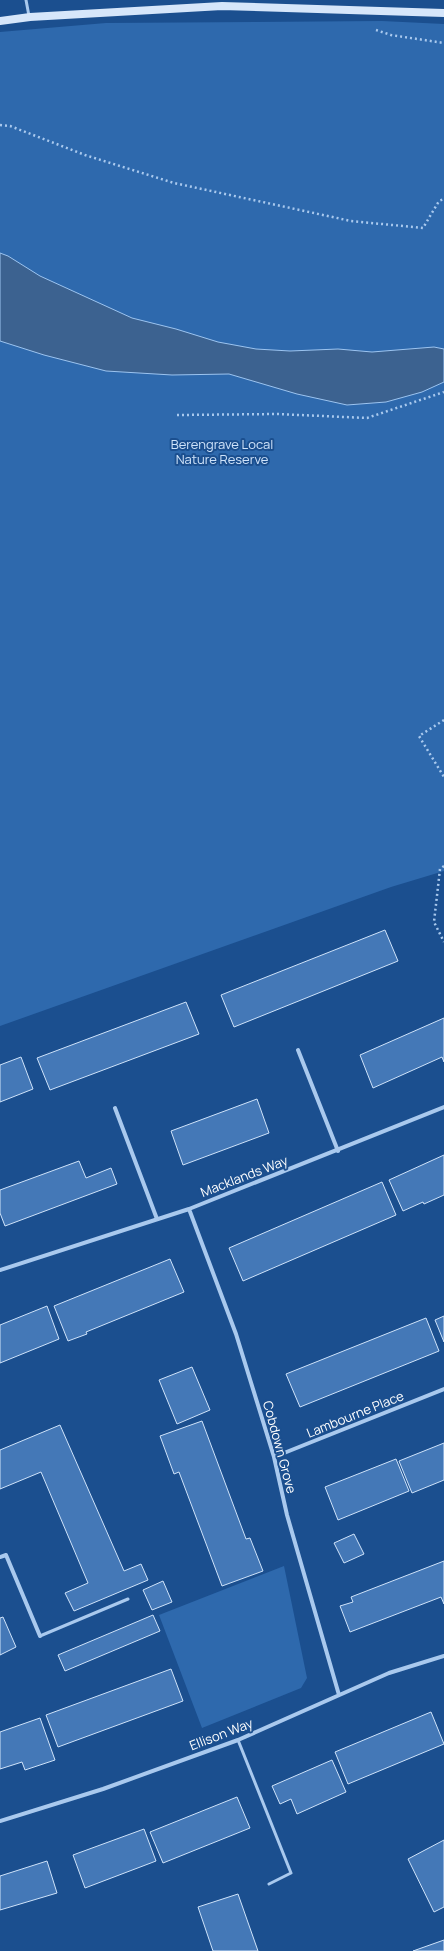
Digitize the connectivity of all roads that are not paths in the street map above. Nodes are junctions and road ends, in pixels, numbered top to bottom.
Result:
1 (26, 0) edge
2 (444, 13) edge
3 (30, 17) junction
4 (0, 21) edge
5 (298, 1050) dead end
6 (444, 1107) edge
7 (115, 1108) dead end
8 (338, 1151) junction
9 (188, 1209) junction
10 (157, 1219) junction
11 (0, 1270) edge
12 (444, 1389) edge
13 (274, 1457) junction
14 (0, 1558) edge
15 (128, 1599) dead end
16 (40, 1636) joint
17 (444, 1656) edge
18 (339, 1694) junction
19 (238, 1740) junction
20 (0, 1821) edge
21 (269, 1884) dead end

1 - 3 lane
2 - 3 street
3 - 4 street
5 - 8 street
6 - 8 street, Macklands Way
7 - 10 street
8 - 9 street, Macklands Way
9 - 10 street, Macklands Way
9 - 13 street, Cobdown Grove
10 - 11 street, Macklands Way
12 - 13 street, Lambourne Place
13 - 18 street, Cobdown Grove
14 - 16 street
15 - 16 lane
17 - 18 street, Ellison Way
18 - 19 street, Ellison Way
19 - 20 street, Ellison Way
19 - 21 lane

